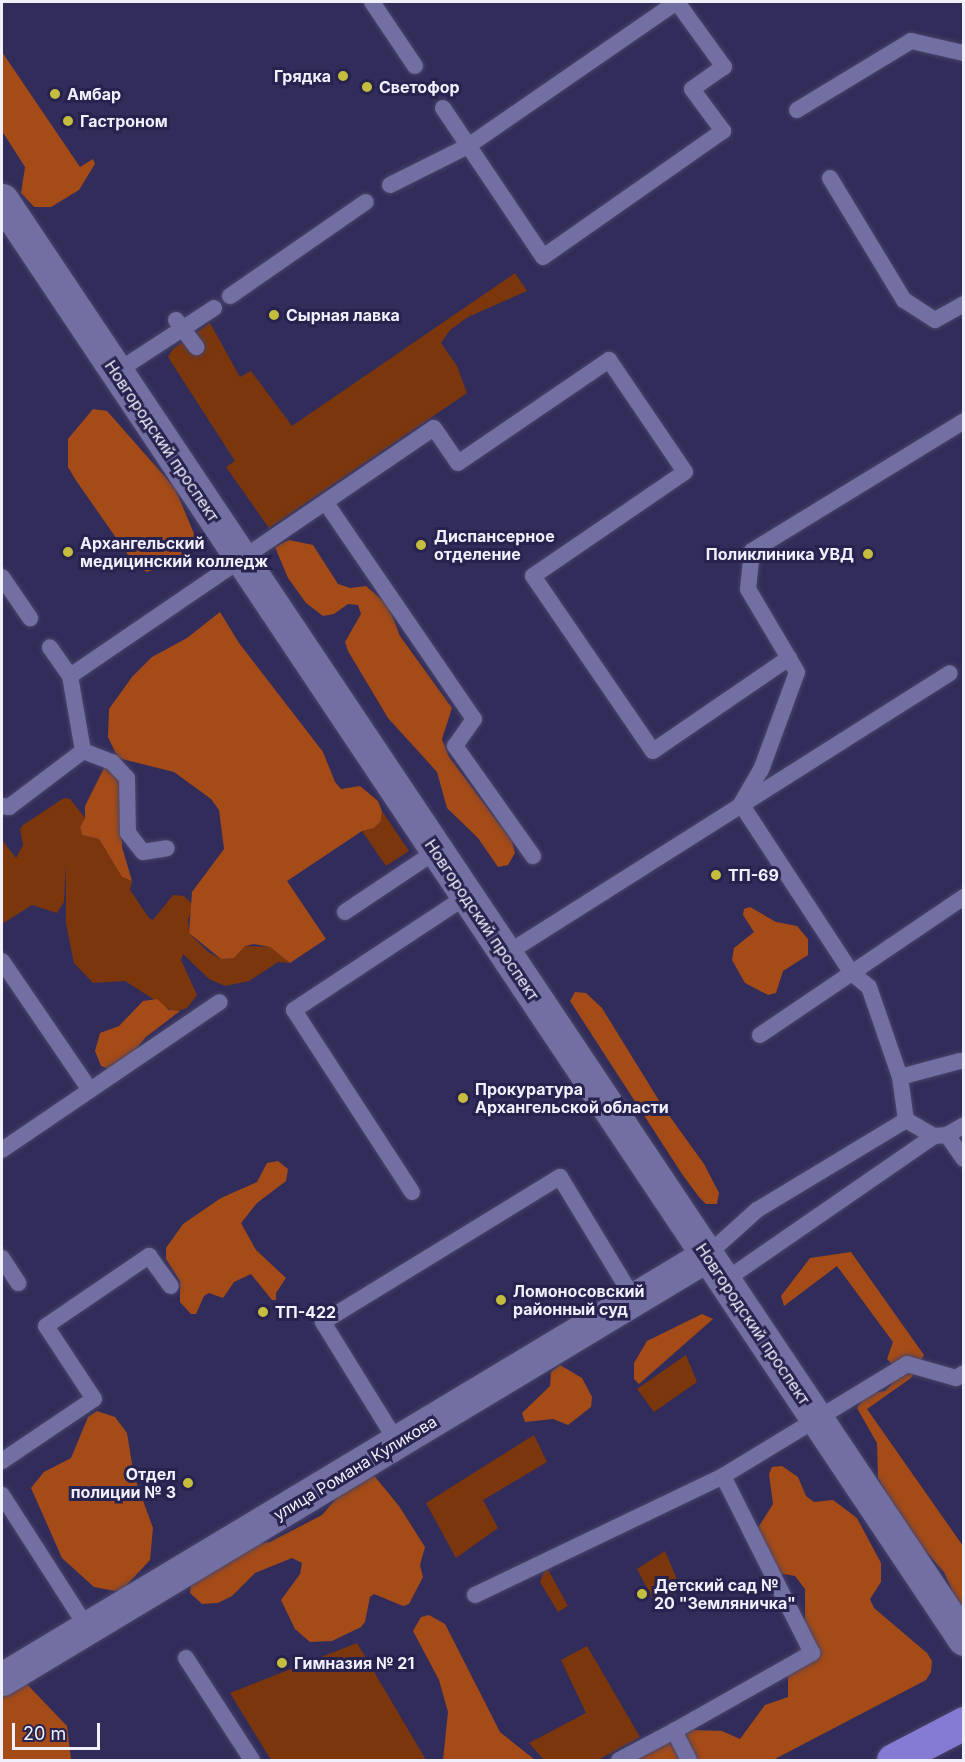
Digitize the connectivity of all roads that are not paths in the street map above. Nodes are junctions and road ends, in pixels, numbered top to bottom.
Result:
1 (372, 2) edge
2 (677, 2) edge
3 (963, 53) edge
4 (415, 66) dead end
5 (442, 108) dead end
6 (797, 110) dead end
7 (468, 146) junction
8 (830, 178) dead end
9 (390, 185) dead end
10 (2, 200) edge
11 (366, 201) dead end
12 (230, 296) dead end
13 (963, 304) edge
14 (214, 308) dead end
15 (179, 323) junction
16 (196, 347) dead end
17 (116, 372) junction
18 (963, 421) edge
19 (326, 503) junction
20 (242, 560) junction
21 (2, 577) edge
22 (30, 618) dead end
23 (50, 647) dead end
24 (789, 658) junction
25 (950, 673) dead end
26 (70, 676) junction
27 (83, 751) junction
28 (741, 804) junction
29 (2, 806) edge
30 (167, 848) dead end
31 (436, 851) junction
32 (533, 856) dead end
33 (466, 896) junction
34 (963, 897) edge
35 (345, 912) dead end
36 (506, 954) junction
37 (2, 961) edge
38 (851, 972) junction
39 (220, 1002) dead end
40 (760, 1035) dead end
41 (960, 1061) dead end
42 (900, 1077) junction
43 (90, 1090) junction
44 (906, 1120) junction
45 (963, 1125) edge
46 (940, 1136) junction
47 (2, 1150) edge
48 (963, 1159) edge
49 (412, 1192) dead end
50 (2, 1258) edge
51 (715, 1268) junction
52 (18, 1283) dead end
53 (171, 1286) dead end
54 (634, 1299) junction
55 (963, 1373) edge
56 (818, 1421) junction
57 (397, 1442) junction
58 (2, 1461) edge
59 (723, 1476) junction
60 (2, 1495) edge
61 (476, 1595) dead end
62 (87, 1629) junction
63 (963, 1639) edge
64 (186, 1658) dead end
65 (2, 1679) edge
66 (963, 1723) edge
67 (674, 1731) junction
68 (252, 1761) edge
69 (619, 1761) edge
70 (689, 1761) edge
71 (893, 1761) edge

1 - 4 lane
2 - 7 lane
2 - 7 lane
3 - 6 lane
5 - 7 lane
7 - 9 lane
8 - 13 lane
10 - 17 street, Новгородский проспект
11 - 12 lane
14 - 15 lane
15 - 16 lane
15 - 17 lane
17 - 20 street, Новгородский проспект
18 - 24 lane
19 - 20 lane
19 - 24 lane
19 - 32 lane
20 - 26 lane
20 - 31 street, Новгородский проспект
21 - 22 lane
23 - 26 lane
24 - 28 lane
25 - 28 lane
26 - 27 lane
27 - 29 lane
27 - 30 lane
28 - 36 lane
28 - 38 lane
31 - 33 street, Новгородский проспект
31 - 35 lane
33 - 36 street, Новгородский проспект
33 - 49 lane
34 - 38 lane
36 - 51 street, Новгородский проспект
37 - 43 lane
38 - 40 lane
38 - 42 lane
39 - 43 lane
41 - 42 lane
42 - 44 lane
43 - 47 lane
44 - 46 lane
44 - 51 lane
45 - 46 lane
46 - 48 lane
46 - 51 lane
50 - 52 lane
51 - 54 street, улица Романа Куликова
51 - 56 street, Новгородский проспект
53 - 58 lane
54 - 57 street, улица Романа Куликова
54 - 57 lane
55 - 56 lane
56 - 59 lane
56 - 63 street, Новгородский проспект
57 - 62 street, улица Романа Куликова
59 - 61 lane
59 - 67 lane
60 - 62 lane
62 - 65 street, улица Романа Куликова
64 - 68 lane
66 - 71 main road
67 - 69 lane
67 - 70 lane

